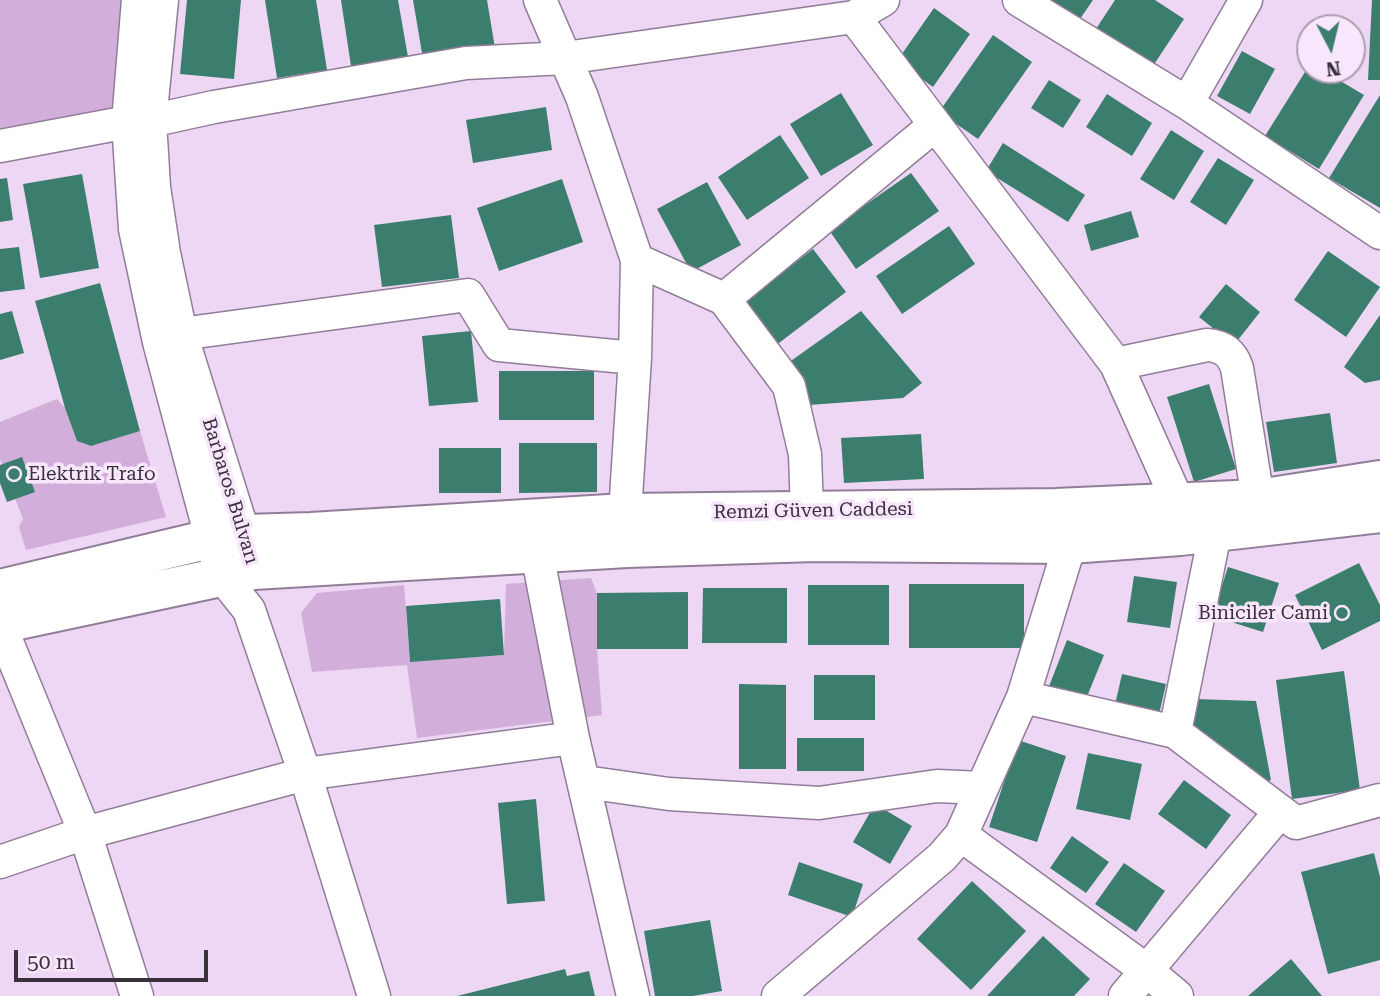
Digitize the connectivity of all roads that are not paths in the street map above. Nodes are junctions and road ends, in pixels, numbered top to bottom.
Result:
1 (138, 0) edge
2 (162, 0) edge
3 (540, 0) edge
4 (883, 0) edge
5 (1019, 0) edge
6 (1246, 0) edge
7 (816, 11) edge
8 (854, 17) junction
9 (565, 58) junction
10 (1187, 103) junction
11 (139, 121) junction
12 (935, 125) junction
13 (0, 146) edge
14 (1380, 233) edge
15 (637, 260) junction
16 (724, 299) junction
17 (181, 334) junction
18 (635, 358) junction
19 (1116, 364) junction
20 (1380, 480) edge
21 (1258, 499) junction
22 (1175, 502) junction
23 (807, 511) junction
24 (625, 513) junction
25 (1380, 513) edge
26 (1215, 533) junction
27 (1070, 544) junction
28 (233, 554) junction
29 (537, 554) junction
30 (0, 589) edge
31 (0, 624) edge
32 (1023, 697) junction
33 (1174, 732) junction
34 (573, 738) junction
35 (305, 774) junction
36 (585, 782) junction
37 (982, 788) junction
38 (1380, 800) edge
39 (1280, 812) junction
40 (85, 833) junction
41 (961, 835) junction
42 (0, 862) edge
43 (1146, 970) junction
44 (133, 995) edge
45 (374, 996) edge
46 (633, 996) edge
47 (778, 996) edge
48 (1125, 996) edge
49 (1177, 996) edge

1 - 11 street, Barbaros Bulvarı
2 - 11 street, Barbaros Bulvarı
3 - 9 street
4 - 8 street
5 - 10 street
6 - 10 street
7 - 8 street
7 - 9 street
8 - 12 street
9 - 11 street
9 - 15 street
10 - 14 street
11 - 13 street
11 - 17 street, Barbaros Bulvarı
11 - 28 street, Barbaros Bulvarı
12 - 16 street
12 - 19 street
15 - 16 street
15 - 18 street
16 - 23 street
17 - 18 street
17 - 28 street, Barbaros Bulvarı
18 - 24 street
19 - 21 street
19 - 22 street
20 - 21 main road, Remzi Güven Caddesi
21 - 22 main road, Remzi Güven Caddesi
22 - 23 main road, Remzi Güven Caddesi
23 - 24 main road, Remzi Güven Caddesi
24 - 28 main road, Remzi Güven Caddesi
25 - 26 main road, Remzi Güven Caddesi
26 - 27 main road, Remzi Güven Caddesi
26 - 33 street
27 - 29 main road, Remzi Güven Caddesi
27 - 32 street
28 - 29 main road, Remzi Güven Caddesi
28 - 30 main road
28 - 31 main road
28 - 35 street, Barbaros Bulvarı
29 - 34 street
31 - 40 street
32 - 33 street
32 - 37 street
33 - 39 street
34 - 35 street
34 - 36 street
35 - 40 street
35 - 45 street, Barbaros Bulvarı
36 - 37 street
36 - 46 street
37 - 41 street
38 - 39 street
39 - 43 street
40 - 42 street
40 - 44 street
41 - 43 street
41 - 47 street
43 - 48 street
43 - 49 street

